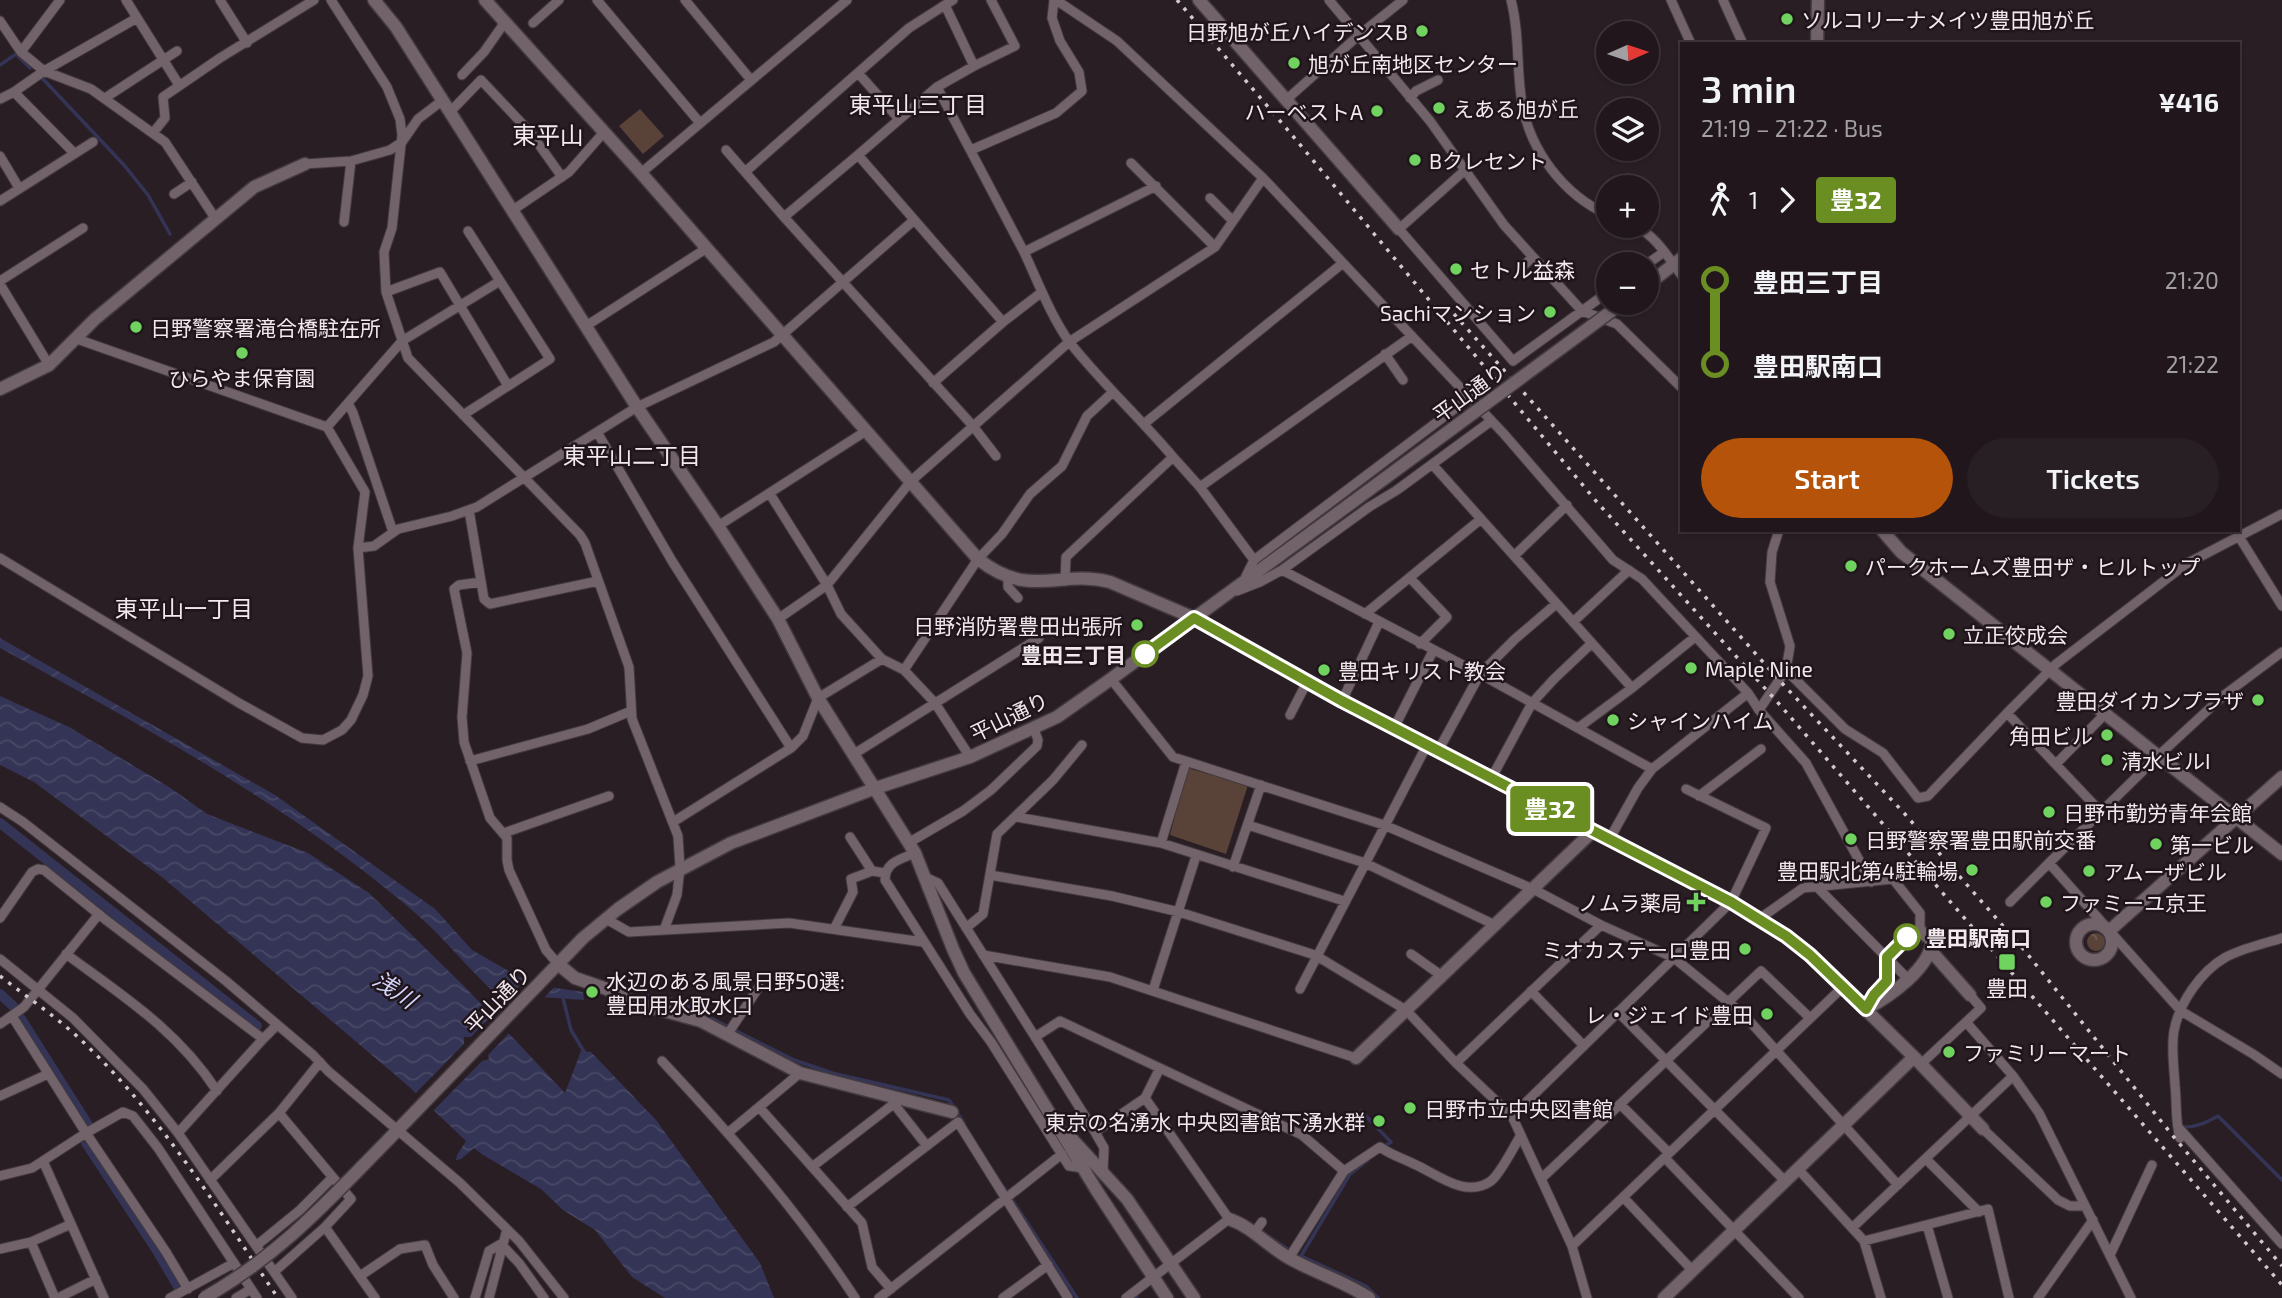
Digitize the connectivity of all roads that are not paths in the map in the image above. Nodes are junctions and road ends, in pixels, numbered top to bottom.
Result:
1 (60, 0) edge
2 (126, 0) edge
3 (220, 0) edge
4 (314, 0) edge
5 (331, 0) edge
6 (374, 0) edge
7 (485, 0) edge
8 (559, 0) edge
9 (597, 0) edge
10 (685, 0) edge
11 (847, 0) edge
12 (991, 0) edge
13 (1055, 0) edge
14 (1199, 0) edge
15 (1329, 0) edge
16 (1403, 0) edge
17 (1511, 0) edge
18 (1671, 0) edge
19 (1723, 0) edge
20 (1818, 0) edge
21 (949, 3) edge
22 (137, 18) junction
23 (0, 21) edge
24 (505, 22) junction
25 (533, 23) dead end
26 (1358, 36) junction
27 (1690, 42) edge
28 (1742, 42) edge
29 (1817, 42) edge
30 (247, 43) junction
31 (177, 51) dead end
32 (21, 52) junction
33 (163, 60) junction
34 (974, 66) junction
35 (44, 71) junction
36 (858, 73) junction
37 (462, 75) dead end
38 (751, 80) junction
39 (1438, 80) dead end
40 (179, 85) junction
41 (937, 87) junction
42 (14, 92) junction
43 (106, 98) junction
44 (1410, 98) junction
45 (0, 99) edge
46 (1286, 100) junction
47 (446, 106) junction
48 (900, 119) junction
49 (700, 123) junction
50 (153, 132) junction
51 (604, 132) junction
52 (93, 142) dead end
53 (402, 142) junction
54 (726, 150) dead end
55 (971, 150) junction
56 (74, 153) junction
57 (858, 155) junction
58 (0, 156) edge
59 (351, 161) junction
60 (1132, 163) dead end
61 (305, 164) joint
62 (1464, 171) junction
63 (745, 172) junction
64 (641, 173) junction
65 (562, 177) junction
66 (1263, 178) junction
67 (192, 182) junction
68 (1156, 186) junction
69 (19, 188) junction
70 (174, 194) dead end
71 (1210, 198) dead end
72 (0, 201) edge
73 (1596, 208) edge
74 (513, 210) junction
75 (784, 217) junction
76 (215, 218) junction
77 (1233, 220) junction
78 (913, 221) junction
79 (344, 222) dead end
80 (83, 228) dead end
81 (1399, 229) junction
82 (468, 231) dead end
83 (1652, 238) edge
84 (1215, 247) junction
85 (707, 248) junction
86 (1024, 252) junction
87 (1664, 252) junction
88 (1659, 256) edge
89 (1533, 257) junction
90 (1677, 261) edge
91 (1343, 263) junction
92 (1522, 267) dead end
93 (1659, 275) edge
94 (500, 281) junction
95 (0, 282) edge
96 (844, 282) junction
97 (386, 292) junction
98 (1042, 292) junction
99 (1596, 301) edge
100 (459, 306) junction
101 (1582, 312) junction
102 (1606, 315) edge
103 (1003, 322) junction
104 (586, 326) junction
105 (783, 335) junction
106 (1412, 335) junction
107 (77, 339) junction
108 (402, 341) junction
109 (1069, 342) junction
110 (1385, 354) junction
111 (49, 365) junction
112 (1403, 380) dead end
113 (933, 383) junction
114 (508, 386) junction
115 (1680, 386) edge
116 (0, 389) edge
117 (1113, 393) junction
118 (1469, 398) junction
119 (348, 403) junction
120 (638, 407) junction
121 (463, 415) junction
122 (1490, 421) junction
123 (1145, 423) junction
124 (973, 426) junction
125 (327, 427) junction
126 (866, 431) junction
127 (597, 432) junction
128 (996, 456) dead end
129 (1173, 457) junction
130 (1432, 464) junction
131 (525, 477) junction
132 (911, 481) junction
133 (1200, 487) junction
134 (1353, 487) junction
135 (770, 494) junction
136 (1567, 505) junction
137 (1368, 507) junction
138 (469, 510) junction
139 (2282, 514) edge
140 (1481, 519) junction
141 (719, 526) junction
142 (393, 532) junction
143 (1778, 532) edge
144 (1884, 532) edge
145 (2238, 535) junction
146 (358, 548) junction
147 (1514, 556) junction
148 (0, 558) edge
149 (978, 559) junction
150 (1254, 560) junction
151 (1282, 569) junction
152 (1629, 570) junction
153 (1009, 577) junction
154 (1409, 578) junction
155 (598, 581) junction
156 (1065, 581) junction
157 (481, 582) junction
158 (1241, 583) junction
159 (827, 585) junction
160 (1224, 596) junction
161 (1018, 598) dead end
162 (1556, 604) junction
163 (2282, 606) edge
164 (1365, 614) junction
165 (1194, 618) junction
166 (778, 619) junction
167 (1379, 622) junction
168 (1573, 622) junction
169 (1695, 637) junction
170 (1039, 638) dead end
171 (1592, 643) junction
172 (1420, 644) junction
173 (1433, 651) junction
174 (2282, 652) edge
175 (882, 659) junction
176 (904, 670) junction
177 (1786, 670) junction
178 (2049, 670) junction
179 (1480, 674) junction
180 (1111, 679) junction
181 (1307, 682) junction
182 (1632, 688) junction
183 (1748, 693) junction
184 (818, 698) junction
185 (1342, 701) junction
186 (934, 703) junction
187 (1532, 703) junction
188 (1759, 710) junction
189 (631, 711) junction
190 (2007, 713) junction
191 (1290, 715) dead end
192 (2105, 715) junction
193 (1394, 728) junction
194 (1578, 728) junction
195 (1034, 729) junction
196 (1082, 745) dead end
197 (791, 748) junction
198 (1433, 748) junction
199 (1761, 749) dead end
200 (854, 754) junction
201 (970, 757) junction
202 (2157, 757) junction
203 (470, 761) junction
204 (1186, 762) junction
205 (2056, 764) junction
206 (1652, 769) junction
207 (2282, 777) edge
208 (1491, 779) junction
209 (1261, 785) junction
210 (876, 788) junction
211 (1686, 789) dead end
212 (609, 796) dead end
213 (1699, 796) junction
214 (0, 807) edge
215 (2102, 811) junction
216 (1017, 817) junction
217 (2235, 817) junction
218 (673, 822) junction
219 (1248, 825) junction
220 (1384, 825) junction
221 (1593, 831) junction
222 (504, 833) junction
223 (850, 837) dead end
224 (1609, 840) junction
225 (1161, 843) junction
226 (913, 848) junction
227 (2282, 855) edge
228 (1196, 856) junction
229 (1365, 863) junction
230 (2049, 863) junction
231 (1233, 867) junction
232 (680, 868) junction
233 (872, 871) junction
234 (885, 873) junction
235 (990, 875) junction
236 (925, 877) junction
237 (1871, 882) junction
238 (1817, 887) junction
239 (1533, 889) junction
240 (1345, 901) junction
241 (1731, 902) junction
242 (2010, 902) dead end
243 (1179, 912) junction
244 (99, 914) junction
245 (0, 918) edge
246 (606, 919) junction
247 (1759, 919) junction
248 (1495, 925) junction
249 (1601, 925) junction
250 (966, 928) junction
251 (834, 929) junction
252 (664, 930) junction
253 (2109, 931) junction
254 (1920, 932) junction
255 (2281, 940) edge
256 (923, 942) junction
257 (1931, 951) junction
258 (66, 954) junction
259 (983, 954) junction
260 (1410, 954) dead end
261 (1315, 955) junction
262 (1887, 957) junction
263 (1674, 958) junction
264 (0, 959) edge
265 (558, 964) junction
266 (1442, 976) junction
267 (1908, 979) junction
268 (1844, 986) junction
269 (759, 987) dead end
270 (37, 989) junction
271 (1300, 989) dead end
272 (1153, 990) junction
273 (1531, 991) junction
274 (1970, 995) joint
275 (1728, 1002) junction
276 (1866, 1009) junction
277 (1406, 1010) junction
278 (1618, 1012) junction
279 (2181, 1012) junction
280 (12, 1016) junction
281 (1810, 1018) junction
282 (1966, 1022) junction
283 (0, 1024) edge
284 (277, 1025) junction
285 (730, 1030) junction
286 (1035, 1037) junction
287 (263, 1039) junction
288 (1584, 1046) junction
289 (1776, 1052) junction
290 (1356, 1058) joint
291 (1918, 1060) junction
292 (662, 1061) dead end
293 (1667, 1061) junction
294 (320, 1062) junction
295 (1456, 1063) junction
296 (1160, 1068) junction
297 (800, 1073) junction
298 (48, 1074) junction
299 (2282, 1074) edge
300 (2012, 1076) junction
301 (217, 1091) junction
302 (0, 1096) edge
303 (1144, 1098) junction
304 (897, 1102) junction
305 (1620, 1104) junction
306 (759, 1107) junction
307 (1715, 1110) junction
308 (279, 1112) junction
309 (1971, 1115) junction
310 (1512, 1116) junction
311 (955, 1117) junction
312 (1052, 1118) junction
313 (1845, 1125) junction
314 (2177, 1126) junction
315 (400, 1127) junction
316 (1983, 1129) joint
317 (729, 1132) junction
318 (1095, 1132) junction
319 (86, 1133) junction
320 (178, 1133) junction
321 (1521, 1135) junction
322 (2180, 1138) dead end
323 (927, 1146) junction
324 (1062, 1154) junction
325 (1667, 1156) junction
326 (1926, 1159) junction
327 (43, 1161) junction
328 (2152, 1165) dead end
329 (812, 1167) junction
330 (1083, 1168) junction
331 (1799, 1170) junction
332 (1344, 1171) junction
333 (1103, 1173) junction
334 (0, 1175) edge
335 (332, 1178) junction
336 (1542, 1178) junction
337 (210, 1180) junction
338 (1786, 1182) junction
339 (1898, 1185) junction
340 (1010, 1197) junction
341 (1623, 1198) junction
342 (2085, 1206) junction
343 (847, 1207) junction
344 (1979, 1212) junction
345 (1229, 1219) junction
346 (2093, 1220) junction
347 (71, 1224) junction
348 (1927, 1225) junction
349 (324, 1227) junction
350 (1852, 1228) junction
351 (507, 1229) junction
352 (1734, 1230) junction
353 (1864, 1241) junction
354 (31, 1242) junction
355 (502, 1244) junction
356 (2282, 1244) edge
357 (256, 1246) junction
358 (1572, 1246) junction
359 (0, 1249) edge
360 (2110, 1255) junction
361 (1289, 1258) junction
362 (233, 1263) junction
363 (1048, 1265) junction
364 (1170, 1265) junction
365 (1693, 1271) junction
366 (274, 1272) junction
367 (360, 1276) junction
368 (1153, 1277) junction
369 (96, 1279) junction
370 (188, 1289) junction
371 (251, 1289) junction
372 (891, 1289) junction
373 (1878, 1297) edge
374 (57, 1298) edge
375 (104, 1298) edge
376 (170, 1298) edge
377 (204, 1298) edge
378 (236, 1298) edge
379 (257, 1298) edge
380 (292, 1298) edge
381 (374, 1298) edge
382 (454, 1298) edge
383 (475, 1298) edge
384 (489, 1298) edge
385 (544, 1298) edge
386 (564, 1298) edge
387 (855, 1298) edge
388 (879, 1298) edge
389 (1003, 1298) edge
390 (1068, 1298) edge
391 (1126, 1298) edge
392 (1167, 1298) edge
393 (1194, 1298) edge
394 (1369, 1298) edge
395 (1587, 1298) edge
396 (1664, 1298) edge
397 (1799, 1298) edge
398 (1948, 1298) edge
399 (2009, 1298) edge
400 (2038, 1298) edge
401 (2131, 1298) edge

1 - 32 street
2 - 22 street
3 - 30 street
4 - 30 street
5 - 53 street
6 - 47 street
7 - 24 street
8 - 25 street
9 - 49 street
10 - 38 street
11 - 38 street
12 - 34 street
13 - 55 street
13 - 66 street
14 - 46 street
15 - 26 street
16 - 26 street
17 - 73 street
18 - 27 street
19 - 28 street
20 - 29 street
21 - 34 street
21 - 36 street
22 - 33 street
22 - 35 street
23 - 32 street
24 - 37 street
24 - 51 street
26 - 44 street
26 - 46 street
30 - 40 street
31 - 33 street
32 - 35 street
33 - 40 street
33 - 43 street
34 - 41 street
35 - 42 street
35 - 43 street
36 - 48 street
36 - 63 street
38 - 49 street
39 - 44 street
40 - 50 street
41 - 48 street
41 - 55 street
42 - 45 street
42 - 56 street
43 - 50 street
44 - 62 street
46 - 81 street
47 - 53 street
47 - 65 street
47 - 74 street
48 - 57 street
49 - 64 street
50 - 67 street
51 - 64 street
51 - 65 street
52 - 56 street
53 - 59 street
53 - 97 street
54 - 63 street
55 - 86 street
56 - 69 street
57 - 75 street
57 - 78 street
58 - 69 street
59 - 61 street
59 - 79 street
60 - 68 street
61 - 76 street
62 - 81 street
62 - 89 street
63 - 75 street
64 - 85 street
65 - 74 street
66 - 77 street
66 - 91 street
67 - 70 street
67 - 76 street
68 - 84 street
68 - 86 street
69 - 72 street
71 - 77 street
74 - 104 street
75 - 96 street
76 - 107 street
77 - 84 street
78 - 96 street
78 - 103 street
80 - 95 street
81 - 101 street
82 - 94 street
83 - 87 street
84 - 109 street
85 - 104 street
85 - 105 street
86 - 98 street
87 - 88 street
87 - 90 street
89 - 92 street
89 - 101 street
90 - 93 street
91 - 106 street
91 - 123 street
94 - 100 street
94 - 114 street
95 - 111 street
96 - 105 street
96 - 113 street
97 - 100 street
97 - 108 street
98 - 103 street
98 - 109 street
99 - 101 street
100 - 108 street
100 - 114 street
101 - 115 street
102 - 158 street, 平山通り, bridge
103 - 113 street
104 - 120 street
105 - 120 street
105 - 126 street
106 - 110 street
106 - 118 street
107 - 111 street
107 - 125 street
108 - 119 street
108 - 121 street
109 - 117 street
109 - 124 street
110 - 112 street
110 - 133 street
111 - 116 street
113 - 124 street
114 - 121 street
117 - 123 street
117 - 149 street
118 - 122 street
118 - 134 street
119 - 125 street
119 - 142 street
120 - 127 street
120 - 141 street
121 - 131 street
122 - 130 street
122 - 136 street
123 - 129 street
124 - 128 street
124 - 132 street
125 - 146 street
126 - 132 street
126 - 135 street
127 - 131 street
127 - 197 street
129 - 133 street
129 - 156 street
130 - 137 street
130 - 140 street
131 - 138 street
131 - 155 street
132 - 149 street
132 - 159 street
133 - 150 street
134 - 137 street
134 - 150 street
135 - 141 street
135 - 159 street
136 - 147 street
136 - 152 street
137 - 151 street
138 - 142 street
138 - 157 street
139 - 145 street
140 - 147 street
140 - 154 street
141 - 166 street
142 - 146 street
143 - 177 street
144 - 178 street
145 - 163 street
145 - 178 street
146 - 148 street
147 - 162 street
149 - 153 street
149 - 176 street
150 - 158 street
151 - 160 street
151 - 164 street
152 - 168 street
152 - 169 street
153 - 156 street
153 - 161 street
154 - 164 street
154 - 172 street
155 - 157 street
155 - 189 street
156 - 165 street
157 - 203 street
158 - 160 street, 平山通り
159 - 166 street
159 - 175 street
160 - 165 street, 平山通り
162 - 168 street
162 - 179 street
164 - 167 street
165 - 180 street, 平山通り
165 - 181 street
166 - 184 street
167 - 172 street
167 - 185 street
168 - 171 street
169 - 182 street
169 - 183 street
170 - 186 street
171 - 182 street
171 - 187 street
172 - 173 street
173 - 179 street
173 - 193 street
174 - 202 street
175 - 176 street
175 - 184 street
176 - 186 street
177 - 188 street
177 - 190 street
178 - 190 street
178 - 192 street
179 - 187 street
179 - 198 street
180 - 195 street, 平山通り
180 - 204 street
181 - 185 street
181 - 191 street
182 - 194 street
183 - 188 street
183 - 206 street
184 - 197 street
184 - 200 street
185 - 193 street
186 - 200 street
186 - 201 street
187 - 194 street
187 - 208 street
188 - 237 street
189 - 203 street
189 - 218 street
190 - 205 street
192 - 202 street
192 - 205 street
193 - 198 street
194 - 206 street
195 - 201 street, 平山通り
195 - 226 street
196 - 216 street
197 - 218 street
198 - 208 street
198 - 220 street
199 - 213 street
200 - 210 street
201 - 210 street, 平山通り
202 - 215 street
202 - 217 street
203 - 222 street
204 - 209 street
204 - 225 street
205 - 215 street
206 - 224 street
207 - 217 street
208 - 221 street
209 - 219 street
209 - 220 street
210 - 226 street
210 - 232 street, 平山通り
211 - 213 street
212 - 222 street
213 - 241 street
214 - 284 street
215 - 230 street
216 - 225 street
216 - 235 street
217 - 227 street
217 - 253 street
218 - 232 street
219 - 229 street
219 - 231 street
220 - 229 street
220 - 239 street
221 - 224 street
221 - 239 street
222 - 265 street
223 - 233 street
224 - 241 street
225 - 228 street
226 - 234 street
226 - 236 street
228 - 231 street
228 - 243 street
229 - 240 street
229 - 248 street
230 - 242 street
230 - 253 street
231 - 240 street
232 - 246 street, 平山通り
232 - 252 street
233 - 234 street
233 - 251 street
234 - 256 street
235 - 243 street
235 - 250 street
236 - 250 street
236 - 312 street
237 - 238 street
237 - 254 street
238 - 247 street
238 - 262 street
239 - 248 street
239 - 249 street
240 - 261 street
241 - 247 street
241 - 263 street
243 - 261 street
243 - 272 street
244 - 245 street
244 - 258 street
244 - 287 street
246 - 252 street
246 - 265 street, 平山通り
247 - 268 street
248 - 266 street
249 - 263 street
249 - 273 street
250 - 259 street
251 - 252 street
251 - 256 street
253 - 279 street
254 - 257 street
254 - 262 street
255 - 279 street
256 - 324 street
257 - 267 street
257 - 274 street
258 - 270 street
258 - 301 street
259 - 272 street
259 - 286 street
260 - 266 street
261 - 271 street
261 - 277 street
262 - 267 street
262 - 276 street
263 - 275 street
263 - 278 street
264 - 270 street
265 - 285 street
265 - 315 street, 平山通り
266 - 277 street
267 - 276 street
268 - 276 street
268 - 281 street
269 - 285 street
270 - 280 street
270 - 320 street
272 - 290 street
273 - 288 street
273 - 295 street
274 - 282 street
275 - 281 street
275 - 289 street
275 - 293 street
276 - 291 street
277 - 290 street
277 - 295 street
278 - 288 street
278 - 293 street
279 - 299 street
279 - 314 street
280 - 283 street
280 - 298 street
281 - 289 street
282 - 291 street
282 - 300 street
284 - 287 street
284 - 294 street
285 - 297 street
286 - 296 street
286 - 318 street
287 - 301 street
288 - 310 street
289 - 307 street
289 - 313 street
291 - 309 street
291 - 313 street
292 - 317 street
293 - 305 street
293 - 307 street
294 - 308 street
294 - 315 street
295 - 310 street
296 - 303 street
296 - 332 street
297 - 304 street
297 - 306 street
298 - 302 street
298 - 319 street
300 - 309 street
300 - 342 street
301 - 320 street
303 - 318 street
303 - 345 street
304 - 311 street
304 - 323 street
304 - 329 street
305 - 325 street
305 - 336 street
306 - 317 street
306 - 329 street
307 - 325 street
307 - 338 street
308 - 335 street
308 - 337 street
309 - 316 street
309 - 326 street
310 - 321 street
311 - 323 street
311 - 340 street
312 - 330 street
312 - 333 street
313 - 331 street
313 - 339 street
314 - 322 street
314 - 356 street
315 - 351 street
315 - 377 street, 平山通り, bridge
316 - 342 street
317 - 387 street
318 - 333 street
319 - 327 street
319 - 362 street
319 - 370 street
320 - 337 street
321 - 332 street
321 - 336 street
323 - 343 street
324 - 330 street
324 - 340 street
325 - 341 street
325 - 352 street
326 - 339 street
326 - 344 street
327 - 334 street
327 - 347 street
328 - 360 street
329 - 343 street
330 - 368 street
331 - 338 street
331 - 350 street
332 - 361 street
333 - 364 street
335 - 349 street
335 - 357 street
336 - 358 street
337 - 357 street
338 - 352 street
339 - 350 street
340 - 363 street
340 - 372 street
341 - 358 street
341 - 365 street
342 - 346 street
343 - 372 street
344 - 348 street
344 - 399 street
345 - 361 street
345 - 364 street
346 - 360 street
346 - 400 street
347 - 354 street
347 - 369 street
348 - 353 street
348 - 398 street
349 - 366 street
349 - 367 street
350 - 353 street
351 - 355 street
351 - 386 street
352 - 365 street
352 - 397 street
353 - 373 street
354 - 359 street
354 - 374 street
355 - 383 street
355 - 384 street
355 - 385 street
357 - 366 street
358 - 395 street
360 - 401 street
361 - 394 street
362 - 370 street
362 - 371 street
363 - 389 street
363 - 390 street
364 - 368 street
364 - 393 street
365 - 396 street
366 - 380 street
367 - 381 street
367 - 382 street
368 - 391 street
368 - 392 street
369 - 374 street
369 - 375 street
370 - 376 street
371 - 378 street
371 - 379 street
372 - 388 street

